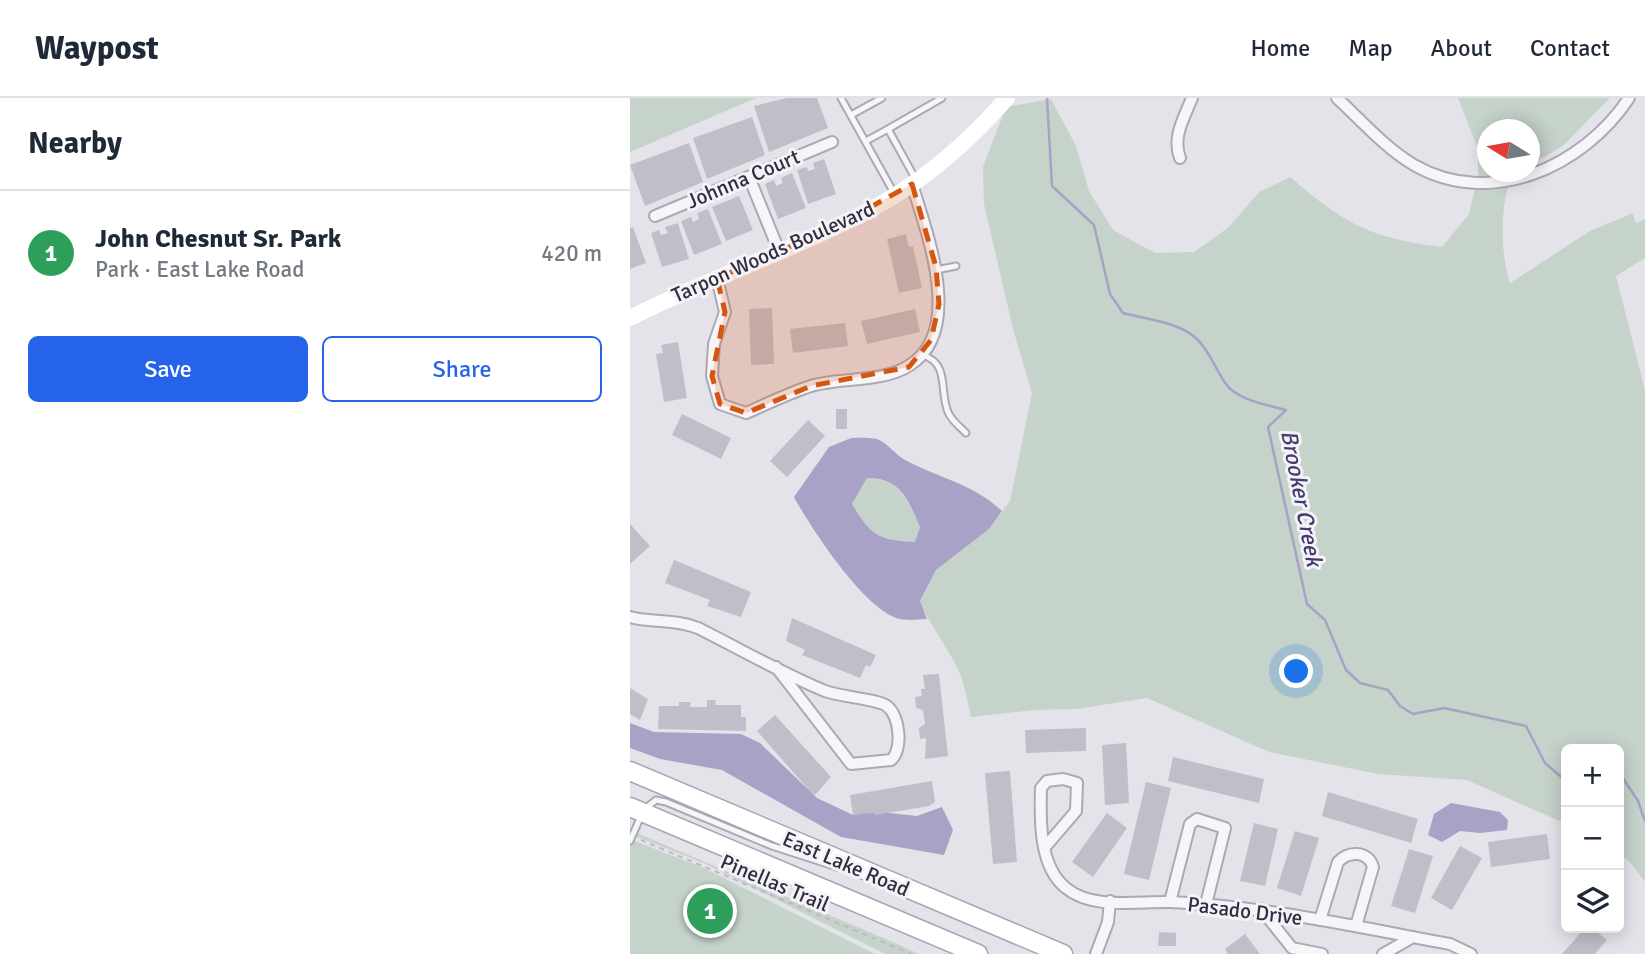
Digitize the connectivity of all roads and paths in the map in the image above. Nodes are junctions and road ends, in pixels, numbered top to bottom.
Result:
1 (841, 98) edge
2 (882, 98) edge
3 (942, 98) edge
4 (1007, 98) edge
5 (1192, 98) edge
6 (1337, 98) edge
7 (1629, 98) edge
8 (850, 115) junction
9 (888, 129) junction
10 (866, 141) junction
11 (832, 142) dead end
12 (1180, 159) dead end
13 (749, 177) junction
14 (914, 182) junction
15 (895, 195) junction
16 (655, 216) dead end
17 (779, 251) junction
18 (956, 266) dead end
19 (936, 270) junction
20 (717, 278) junction
21 (630, 318) edge
22 (923, 355) junction
23 (965, 433) dead end
24 (630, 617) edge
25 (776, 667) junction
26 (630, 771) edge
27 (636, 809) edge
28 (631, 839) edge
29 (1045, 846) junction
30 (910, 891) junction
31 (1110, 901) junction
32 (1170, 902) junction
33 (1206, 904) junction
34 (1261, 909) junction
35 (1320, 920) junction
36 (1356, 926) junction
37 (1413, 937) junction
38 (911, 954) edge
39 (978, 954) edge
40 (1063, 954) edge
41 (1096, 954) edge
42 (1322, 954) edge
43 (1383, 954) edge
44 (1471, 954) edge

1 - 8 lane
2 - 8 lane
3 - 9 lane
4 - 14 street, Tarpon Woods Boulevard
5 - 12 street
6 - 7 street
8 - 10 lane
9 - 10 lane
9 - 14 lane
10 - 15 lane
11 - 13 street, Johnna Court
13 - 16 street, Johnna Court
13 - 17 street
14 - 15 street, Tarpon Woods Boulevard
14 - 19 street
15 - 17 street, Tarpon Woods Boulevard
17 - 20 street, Tarpon Woods Boulevard
18 - 19 lane
19 - 22 street
20 - 21 street, Tarpon Woods Boulevard
20 - 22 street
22 - 23 lane
24 - 25 street
25 - 25 street
26 - 30 main road, East Lake Road
27 - 28 lane
27 - 30 lane
27 - 39 main road, East Lake Road
28 - 38 path, Pinellas Trail
29 - 29 street, Pasado Drive
29 - 31 street, Pasado Drive
30 - 40 main road, East Lake Road
31 - 32 street, Pasado Drive
31 - 41 street
32 - 33 street, Pasado Drive
32 - 33 street
33 - 34 street, Pasado Drive
34 - 35 street, Pasado Drive
34 - 42 street
35 - 36 street, Pasado Drive
35 - 36 street
36 - 37 street, Pasado Drive
37 - 43 street
37 - 44 street, Pasado Drive

